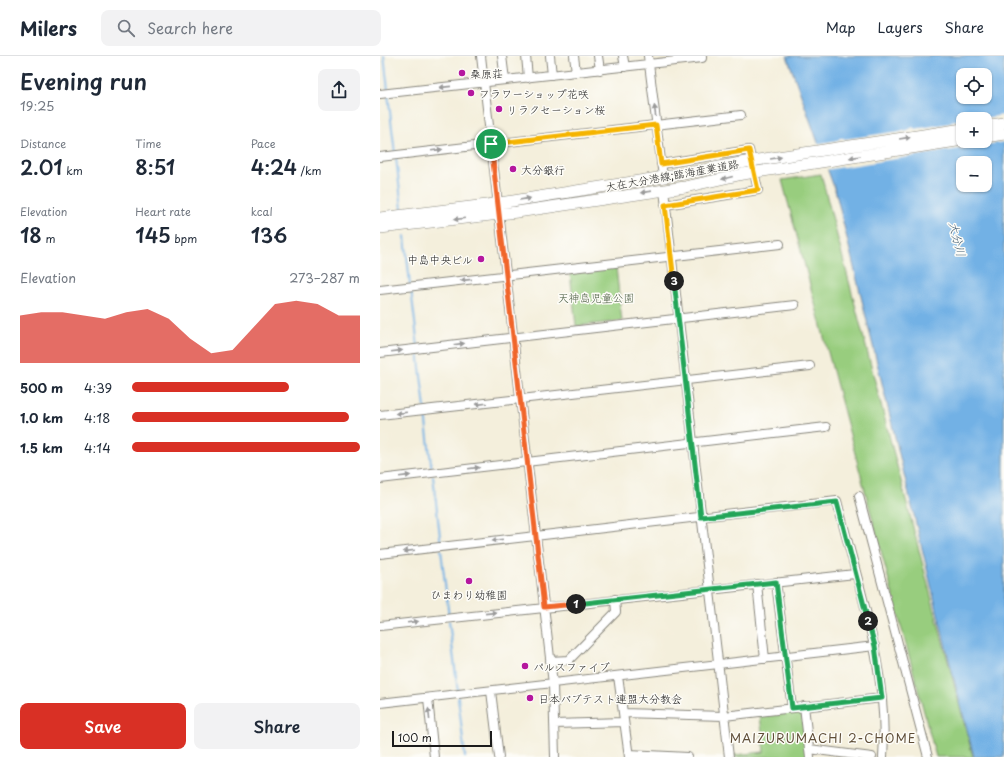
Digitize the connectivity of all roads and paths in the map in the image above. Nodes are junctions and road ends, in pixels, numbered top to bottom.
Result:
1 (481, 56) edge
2 (502, 56) edge
3 (526, 56) edge
4 (550, 56) edge
5 (574, 56) edge
6 (598, 56) edge
7 (623, 56) edge
8 (702, 56) edge
9 (648, 60) edge
10 (625, 67) junction
11 (600, 70) junction
12 (576, 72) junction
13 (552, 75) junction
14 (528, 78) junction
15 (505, 80) junction
16 (484, 83) junction
17 (385, 94) edge
18 (741, 116) dead end
19 (1004, 123) edge
20 (656, 125) junction
21 (992, 125) edge
22 (956, 130) edge
23 (1004, 134) edge
24 (992, 136) edge
25 (956, 141) edge
26 (491, 144) junction
27 (380, 157) edge
28 (661, 164) junction
29 (663, 178) junction
30 (664, 190) junction
31 (665, 205) junction
32 (498, 209) junction
33 (380, 218) edge
34 (380, 228) edge
35 (780, 244) dead end
36 (671, 256) junction
37 (505, 275) junction
38 (380, 290) edge
39 (795, 305) dead end
40 (678, 318) junction
41 (512, 338) junction
42 (380, 353) edge
43 (810, 366) dead end
44 (685, 380) junction
45 (520, 399) junction
46 (380, 415) edge
47 (826, 427) dead end
48 (692, 443) junction
49 (527, 462) junction
50 (380, 479) edge
51 (859, 496) dead end
52 (701, 517) junction
53 (536, 536) junction
54 (380, 554) edge
55 (855, 574) junction
56 (776, 582) junction
57 (757, 584) junction
58 (710, 589) junction
59 (615, 599) junction
60 (544, 607) junction
61 (380, 626) edge
62 (875, 646) junction
63 (785, 656) junction
64 (765, 659) junction
65 (550, 661) junction
66 (718, 664) junction
67 (618, 676) junction
68 (553, 684) junction
69 (491, 691) junction
70 (428, 698) junction
71 (882, 698) junction
72 (380, 704) edge
73 (804, 706) junction
74 (792, 708) junction
75 (623, 713) junction
76 (724, 716) junction
77 (624, 722) junction
78 (554, 724) junction
79 (809, 753) edge
80 (629, 756) edge
81 (434, 757) edge
82 (499, 757) edge
83 (555, 757) edge
84 (688, 757) edge
85 (729, 757) edge
86 (872, 757) edge
87 (883, 757) edge
88 (928, 757) edge

1 - 16 street
2 - 15 street
3 - 14 street
4 - 13 street
5 - 12 street
6 - 11 street
7 - 10 street
8 - 9 street
9 - 10 street
20 -> 9 street
10 - 11 street
11 - 12 street
12 - 13 street
13 - 14 street
14 - 15 street
15 - 16 street
16 -> 17 street
16 - 26 street
18 - 20 street
19 - 21 main road
20 - 26 street
20 - 28 street
29 -> 22 main road, 大在大分港線;臨海産業道路, bridge
23 - 24 main road
25 -> 30 main road, 大在大分港線;臨海産業道路, bridge
27 -> 26 street
26 - 32 street
28 - 29 street
28 - 31 street
32 -> 29 main road, 大在大分港線;臨海産業道路
30 - 31 street
30 -> 32 main road, 大在大分港線;臨海産業道路
31 - 36 street
32 - 33 main road, 大在大分港線;臨海産業道路
32 -> 34 main road, 大在大分港線;臨海産業道路
32 - 37 street
35 - 36 street
36 - 37 street
36 - 40 street
37 -> 38 street
37 - 41 street
39 - 40 street
40 - 41 street
40 - 44 street
42 -> 41 street
41 - 45 street
43 - 44 street
44 - 45 street
44 - 48 street
45 -> 46 street
45 - 49 street
47 - 48 street
48 - 49 street
48 - 52 street
50 -> 49 street
49 - 53 street
51 - 88 street
52 - 53 street
52 - 55 street
52 - 58 street
53 -> 54 street
53 - 60 street
55 - 56 street
55 - 62 street
56 - 57 street
56 - 63 street
57 - 58 street
57 - 64 street
58 - 59 street
58 - 66 street
59 - 60 street
59 - 65 street
61 -> 60 street
60 - 65 street
62 - 63 street
62 - 71 street
63 - 64 street
63 - 74 street
64 - 66 street
65 - 68 street
66 - 67 street
66 - 76 street
67 - 68 street
67 - 75 street
68 - 69 street
68 - 78 street
69 - 70 street
69 - 82 street
70 - 72 street
81 -> 70 street
71 - 73 street
71 - 87 street
73 - 74 street
73 - 79 street
74 - 76 street
75 - 76 street
75 - 77 street
76 - 85 street
77 - 78 street
77 - 80 street
78 - 83 street
79 - 86 street
80 - 84 street

